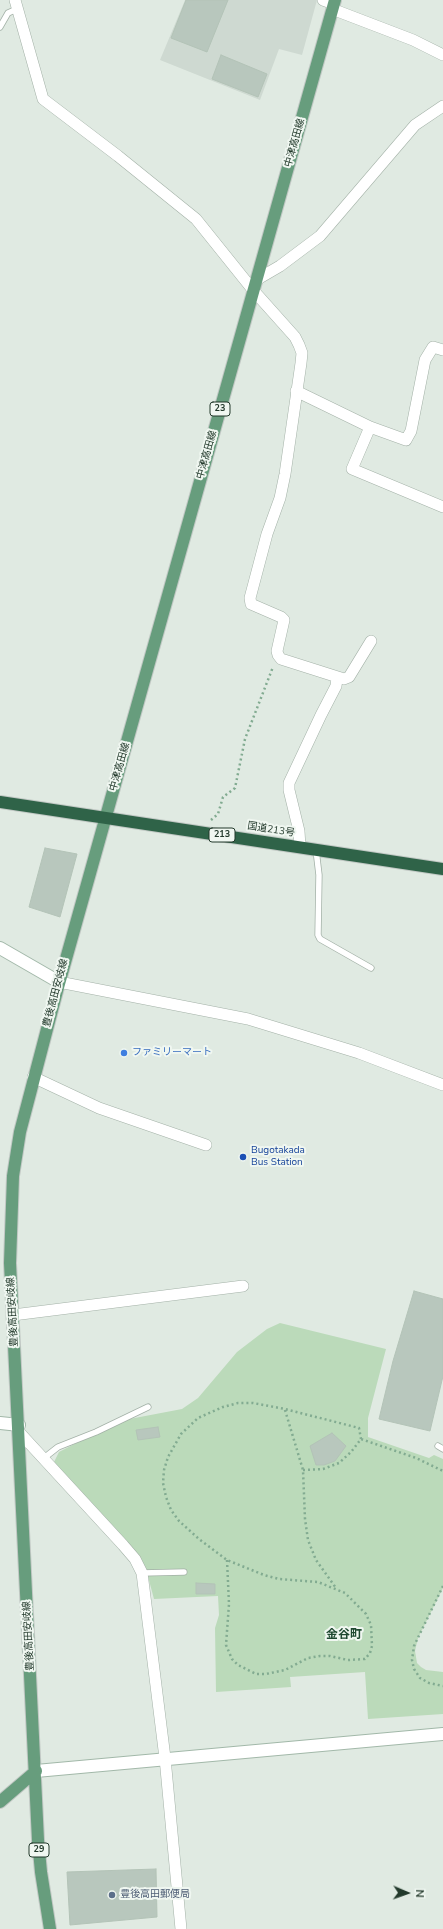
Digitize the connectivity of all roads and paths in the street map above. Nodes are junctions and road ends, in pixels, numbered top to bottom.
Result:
1 (331, 3) edge
2 (16, 5) edge
3 (0, 27) edge
4 (443, 55) edge
5 (443, 106) edge
6 (255, 285) junction
7 (443, 350) edge
8 (296, 391) junction
9 (370, 427) junction
10 (443, 507) edge
11 (371, 641) dead end
12 (278, 655) junction
13 (337, 678) junction
14 (0, 802) edge
15 (105, 817) junction
16 (211, 820) dead end
17 (300, 847) junction
18 (316, 849) junction
19 (443, 869) edge
20 (0, 948) edge
21 (371, 968) dead end
22 (59, 982) junction
23 (33, 1077) junction
24 (443, 1085) edge
25 (206, 1145) dead end
26 (243, 1286) dead end
27 (13, 1315) junction
28 (148, 1407) dead end
29 (285, 1409) junction
30 (0, 1423) edge
31 (19, 1428) junction
32 (360, 1439) junction
33 (44, 1458) junction
34 (303, 1470) junction
35 (443, 1471) edge
36 (227, 1560) junction
37 (184, 1572) dead end
38 (142, 1573) junction
39 (443, 1586) edge
40 (337, 1588) junction
41 (443, 1686) edge
42 (443, 1734) edge
43 (165, 1758) junction
44 (36, 1771) junction
45 (0, 1802) edge
46 (50, 1929) edge
47 (180, 1929) edge

1 - 4 street
1 - 6 main road, 中津高田線 / 23
2 - 3 lane
2 - 6 street
5 - 6 street
6 - 8 street
6 - 15 main road, 中津高田線 / 23
7 - 9 street
8 - 9 street
8 - 12 street
9 - 10 street
11 - 13 street
12 - 13 street
12 - 16 path
13 - 17 street
14 - 15 highway, 国道213号 / 213
15 - 17 highway, 国道213号 / 213
15 - 22 main road, 豊後高田安岐線
17 - 18 highway, 国道213号 / 213
18 - 19 highway, 国道213号 / 213
18 - 21 lane
20 - 22 street
22 - 23 main road, 豊後高田安岐線
22 - 24 street
23 - 25 street
23 - 27 main road, 豊後高田安岐線
26 - 27 street
27 - 31 main road, 豊後高田安岐線
28 - 33 lane
29 - 32 path
29 - 34 path
29 - 36 path
30 - 31 street
31 - 33 street
31 - 44 main road, 豊後高田安岐線
32 - 34 path
32 - 35 path
33 - 38 street
34 - 40 path
36 - 40 path
36 - 40 path
37 - 38 lane
38 - 43 street
39 - 41 path
42 - 43 street
43 - 44 street
43 - 47 street
44 - 45 main road
44 - 46 main road, 29

